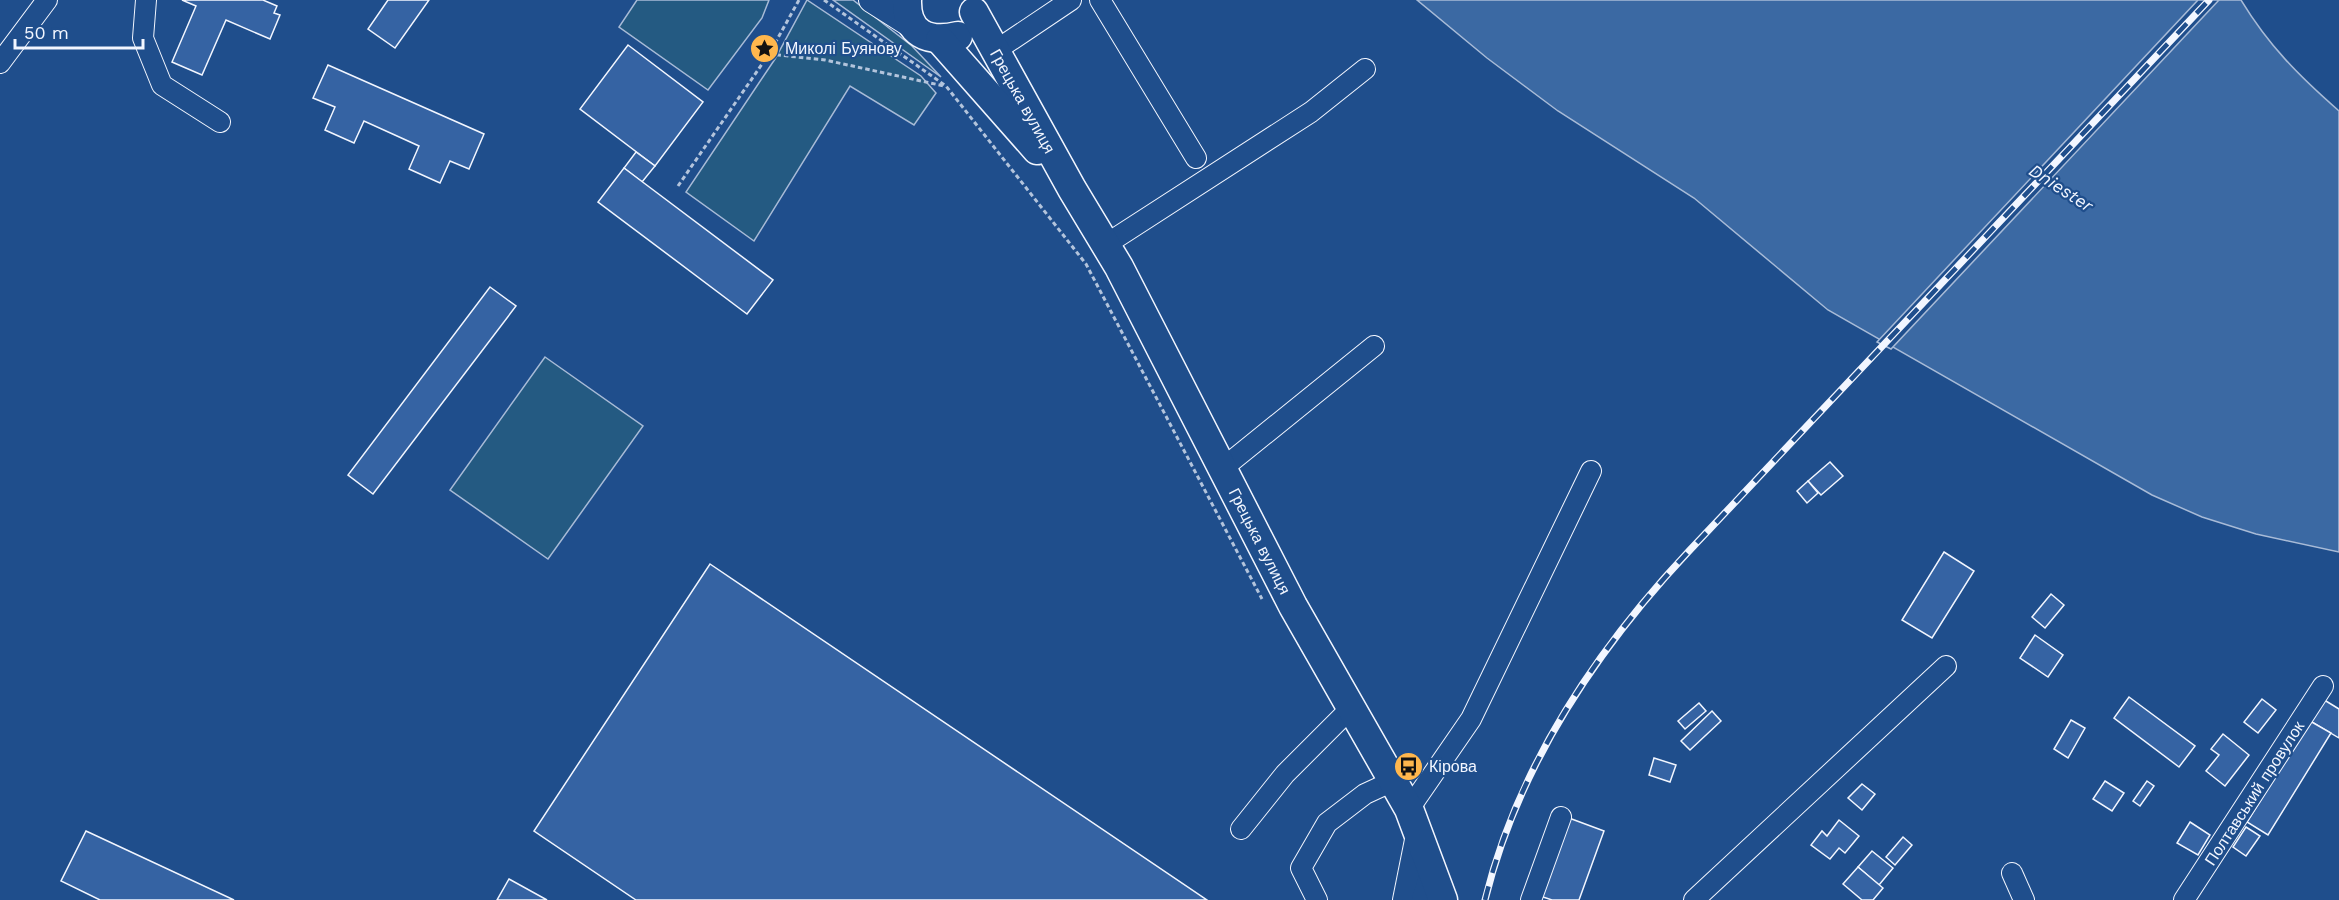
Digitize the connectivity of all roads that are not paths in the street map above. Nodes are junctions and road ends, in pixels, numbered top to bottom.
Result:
1 (146, 0) edge
2 (871, 0) edge
3 (1071, 0) edge
4 (1100, 0) edge
5 (41, 2) edge
6 (974, 6) edge
7 (910, 13) edge
8 (940, 40) junction
9 (995, 51) junction
10 (0, 63) edge
11 (1365, 69) dead end
12 (220, 122) dead end
13 (1196, 158) dead end
14 (1072, 189) junction
15 (1105, 245) junction
16 (1374, 346) dead end
17 (1223, 468) junction
18 (1591, 471) dead end
19 (1946, 666) dead end
20 (2323, 686) dead end
21 (1351, 708) junction
22 (1393, 781) junction
23 (1561, 817) dead end
24 (1413, 822) junction
25 (1241, 829) dead end
26 (2012, 873) dead end
27 (1434, 892) edge
28 (1317, 900) edge
29 (1405, 900) edge
30 (1531, 900) edge
31 (1694, 900) edge
32 (2024, 900) edge
33 (2184, 900) edge

1 - 12 street
2 - 7 main road
3 - 9 street
4 - 13 street
5 - 10 street
6 - 8 highway
6 - 9 highway, Грецька вулиця
7 - 8 highway
8 - 14 highway, Грецька вулиця
9 - 14 highway, Грецька вулиця
11 - 15 street
14 - 15 highway, Грецька вулиця
15 - 17 highway, Грецька вулиця
16 - 17 street
17 - 21 highway, Грецька вулиця
18 - 24 street
19 - 31 street
20 - 33 street, Полтавський провулок
21 - 22 highway, Грецька вулиця
21 - 25 street
22 - 24 highway, Грецька вулиця
22 - 28 street
23 - 30 street
24 - 27 highway, Грецька вулиця
24 - 29 main road
26 - 32 street

